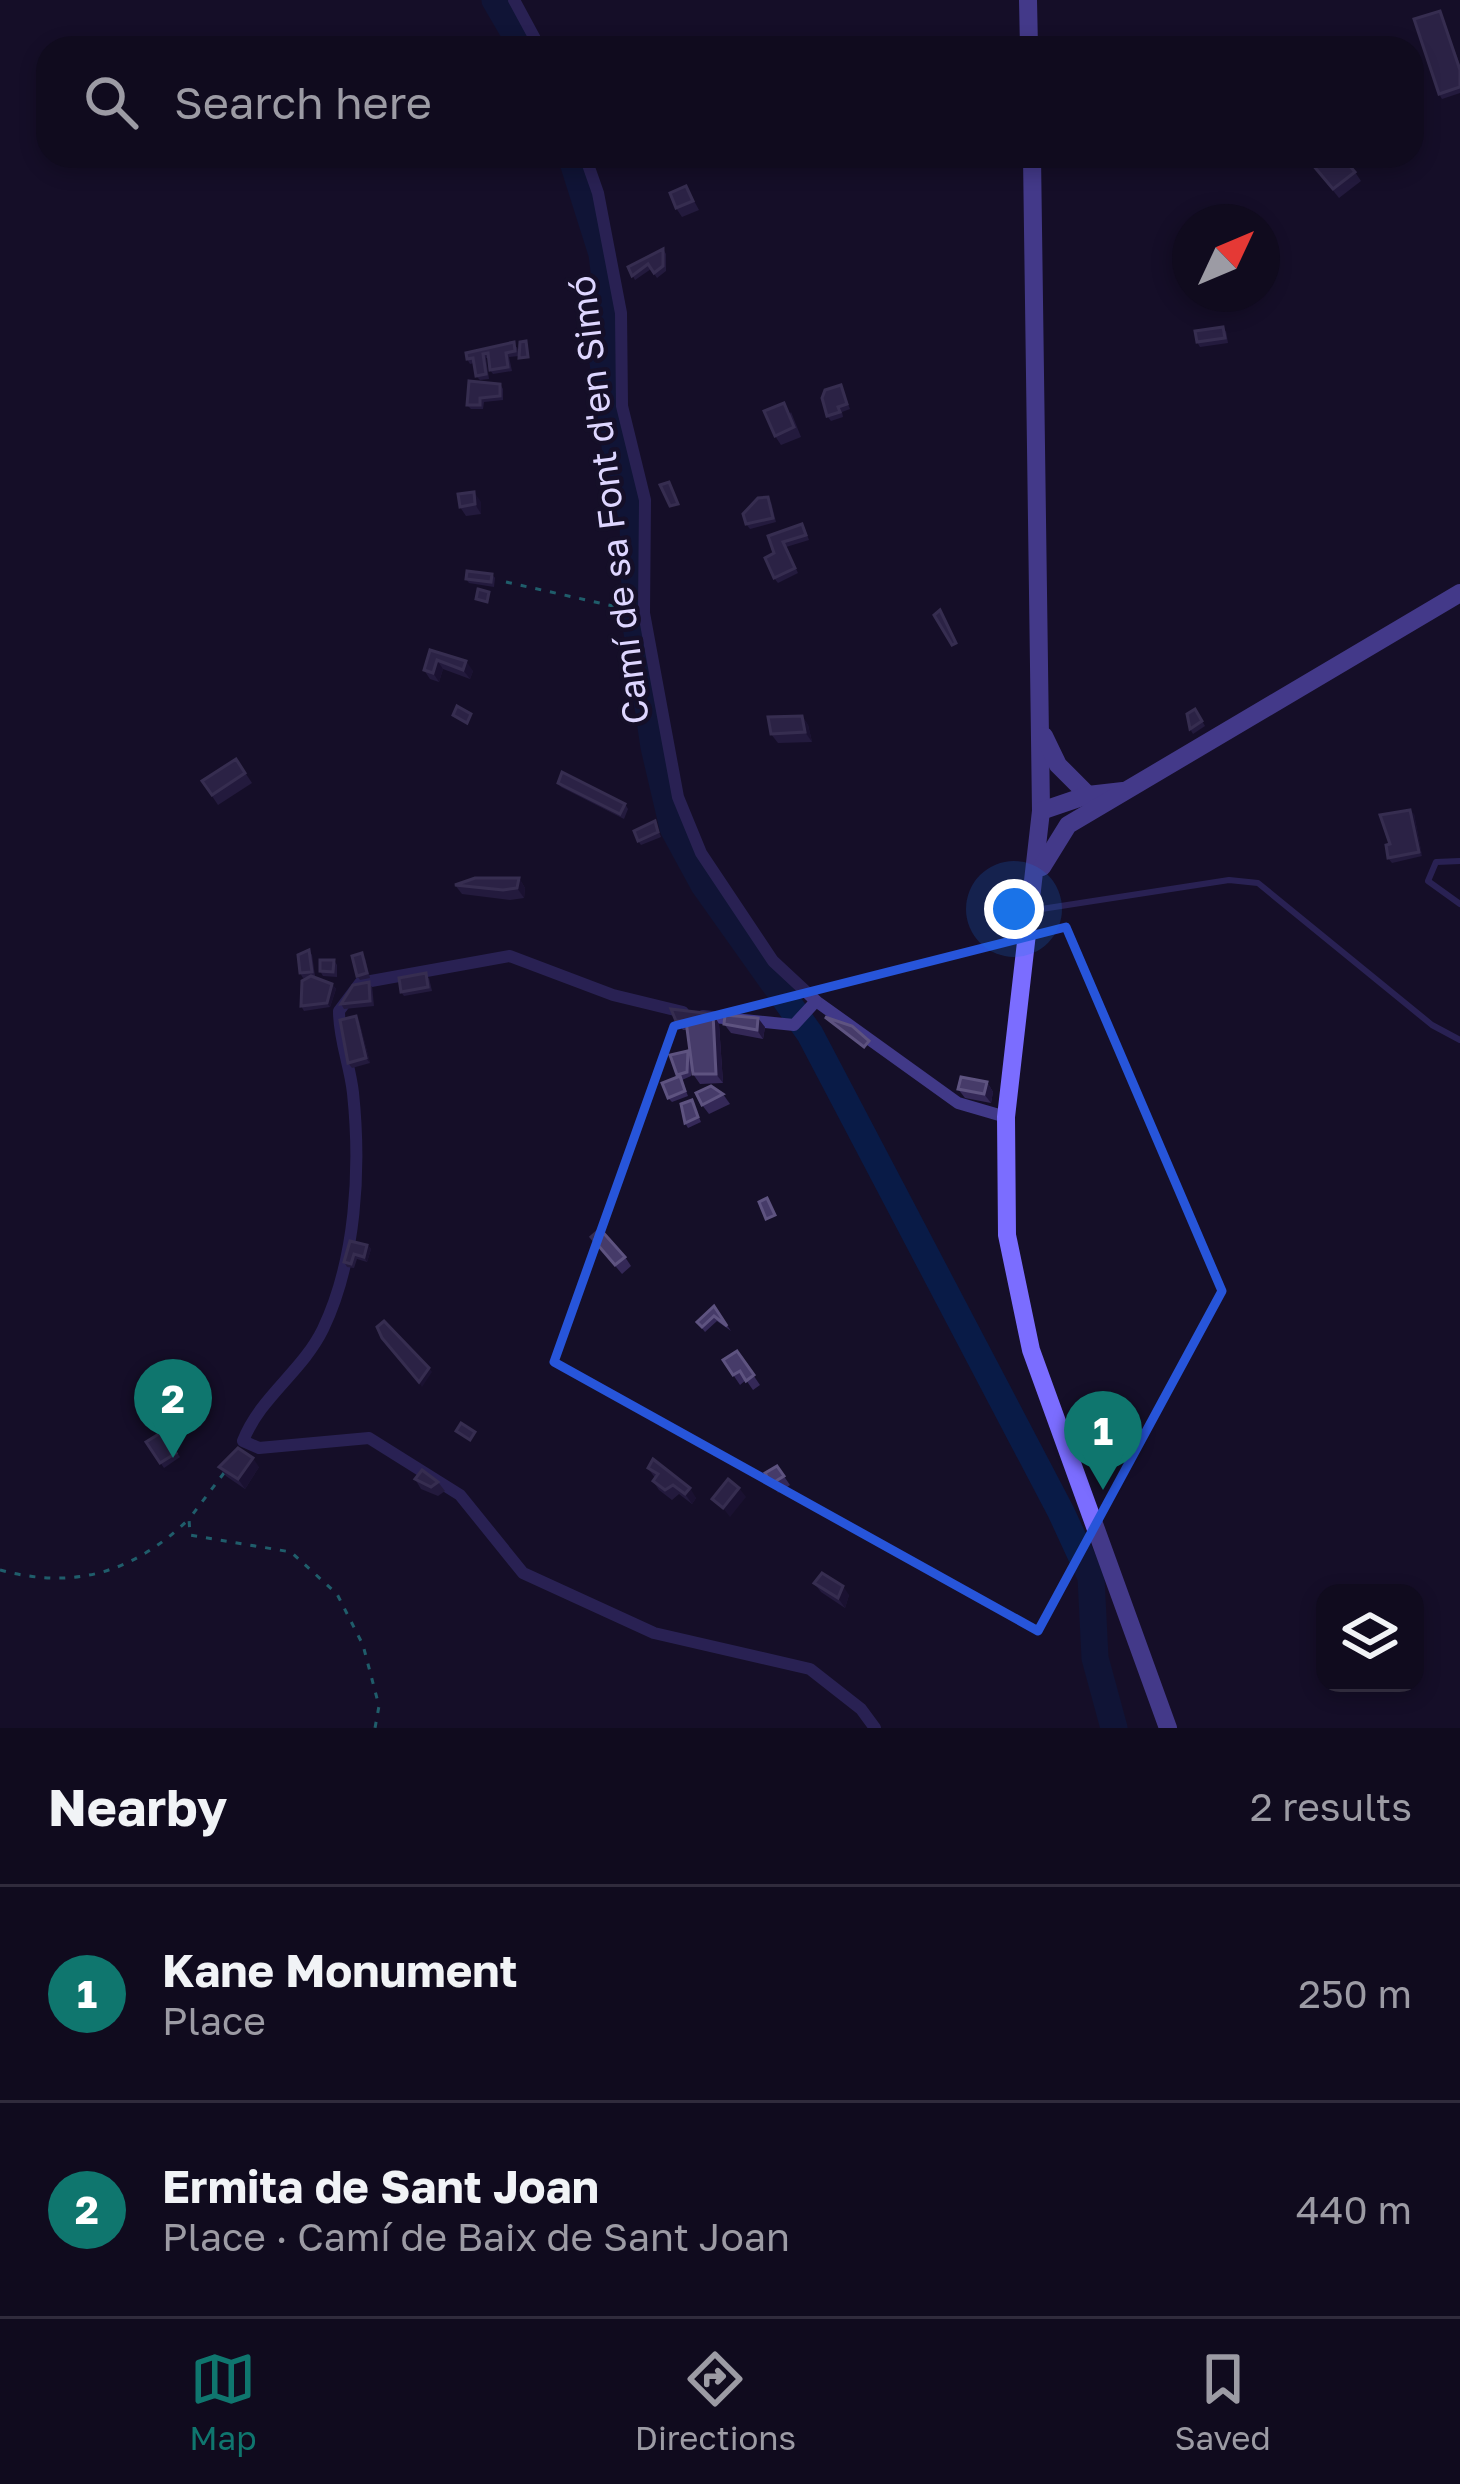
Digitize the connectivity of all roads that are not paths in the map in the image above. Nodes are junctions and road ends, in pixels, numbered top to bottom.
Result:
1 (514, 0) edge
2 (1028, 0) edge
3 (534, 36) edge
4 (1029, 36) edge
5 (589, 168) edge
6 (1031, 168) edge
7 (1460, 593) edge
8 (1042, 732) junction
9 (1131, 789) junction
10 (1088, 795) junction
11 (1041, 811) junction
12 (1082, 816) junction
13 (1460, 861) edge
14 (1033, 888) junction
15 (1460, 904) edge
16 (1031, 910) junction
17 (816, 1001) junction
18 (1460, 1040) edge
19 (1006, 1118) junction
20 (875, 1728) edge
21 (1168, 1728) edge

1 - 3 street
2 - 4 main road
5 - 17 street, Camí de sa Font d'en Simó
6 - 8 main road
7 - 9 main road
8 - 10 main road
8 - 11 main road
9 - 10 main road
9 - 12 main road
10 - 11 main road
11 - 12 main road
11 - 14 main road
12 - 14 main road
13 - 15 lane
14 - 16 main road
16 - 18 lane
16 - 19 main road
17 - 19 street, Camí de sa Font d'en Simó
17 - 20 street
19 - 21 main road

